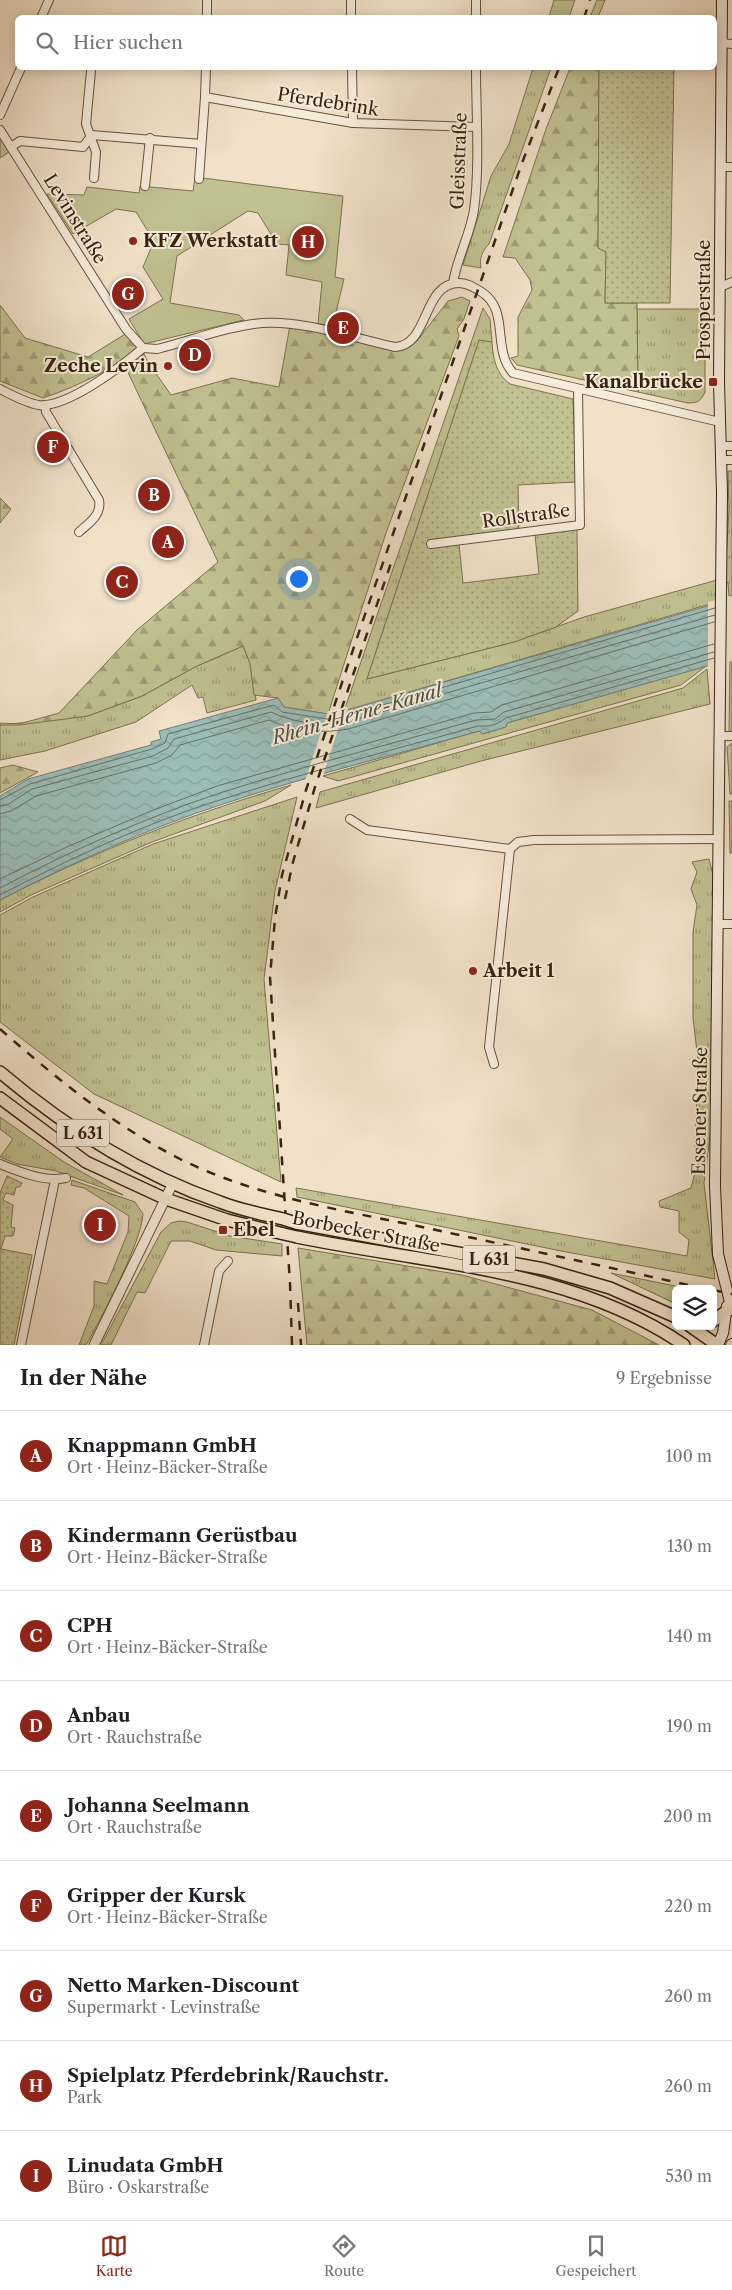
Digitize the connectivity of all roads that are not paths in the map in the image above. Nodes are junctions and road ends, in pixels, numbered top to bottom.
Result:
1 (48, 0) edge
2 (207, 0) edge
3 (351, 0) edge
4 (476, 0) edge
5 (722, 0) edge
6 (42, 15) edge
7 (207, 15) edge
8 (351, 15) edge
9 (476, 15) edge
10 (727, 44) edge
11 (20, 70) edge
12 (206, 70) edge
13 (352, 70) edge
14 (476, 70) edge
15 (91, 71) dead end
16 (205, 97) junction
17 (0, 115) edge
18 (353, 123) junction
19 (476, 127) junction
20 (0, 130) edge
21 (92, 135) junction
22 (150, 138) junction
23 (200, 144) junction
24 (11, 146) junction
25 (720, 167) junction
26 (732, 167) edge
27 (94, 178) dead end
28 (199, 179) dead end
29 (145, 186) dead end
30 (732, 282) edge
31 (453, 283) junction
32 (720, 287) junction
33 (143, 348) junction
34 (0, 389) edge
35 (578, 389) junction
36 (46, 405) junction
37 (720, 422) junction
38 (720, 446) junction
39 (732, 446) edge
40 (720, 460) junction
41 (732, 460) edge
42 (79, 532) dead end
43 (431, 544) dead end
44 (720, 631) joint
45 (720, 736) junction
46 (732, 736) edge
47 (350, 819) dead end
48 (718, 839) junction
49 (510, 849) junction
50 (718, 924) junction
51 (732, 924) edge
52 (494, 1064) dead end
53 (0, 1072) edge
54 (0, 1098) edge
55 (0, 1164) edge
56 (66, 1178) dead end
57 (55, 1180) junction
58 (173, 1184) junction
59 (166, 1199) junction
60 (228, 1261) dead end
61 (729, 1311) edge
62 (672, 1315) edge
63 (717, 1318) edge
64 (696, 1330) edge
65 (21, 1345) edge
66 (94, 1345) edge
67 (204, 1345) edge
68 (684, 1345) edge
69 (718, 1345) edge

1 - 6 street
2 - 7 street
3 - 8 street
4 - 9 street
5 - 10 main road, Prosperstraße
10 - 25 main road, Prosperstraße
11 - 17 street
12 - 16 street
13 - 18 street
14 - 19 street, Gleisstraße
15 - 21 street
16 - 18 street, Pferdebrink
16 - 23 street
18 - 19 street, Pferdebrink
19 - 31 street, Gleisstraße
20 - 24 street, Levinstraße
21 - 22 street
21 - 24 street
21 - 27 street
22 - 23 street
22 - 29 street
23 - 28 street
24 - 33 street, Levinstraße
25 - 26 street
25 - 32 main road, Prosperstraße
30 - 32 street
31 - 33 street
31 - 35 street
32 - 37 main road, Prosperstraße
33 - 36 street
34 - 36 street
35 - 37 street
35 - 43 street, Rollstraße
36 - 42 street
37 - 38 main road, Prosperstraße
38 - 39 street
38 - 40 main road, Prosperstraße
40 - 41 street
40 - 44 main road, Prosperstraße
44 - 45 main road, Essener Straße
45 - 46 street
45 - 48 main road, Essener Straße
47 - 49 street
48 - 49 street
48 - 50 main road, Essener Straße
49 - 52 street
50 - 51 street
50 - 61 main road, Essener Straße
53 - 58 main road, Borbecker Straße / L 631
54 - 59 main road, Borbecker Straße / L 631
55 - 57 street
56 - 57 street
57 - 65 street
58 - 59 street
58 - 62 main road, Borbecker Straße / L 631, bridge
59 - 66 street
59 - 68 main road, Borbecker Straße / L 631, bridge
60 - 67 street
61 - 63 main road
61 - 69 main road, Essener Straße
64 - 69 main road

